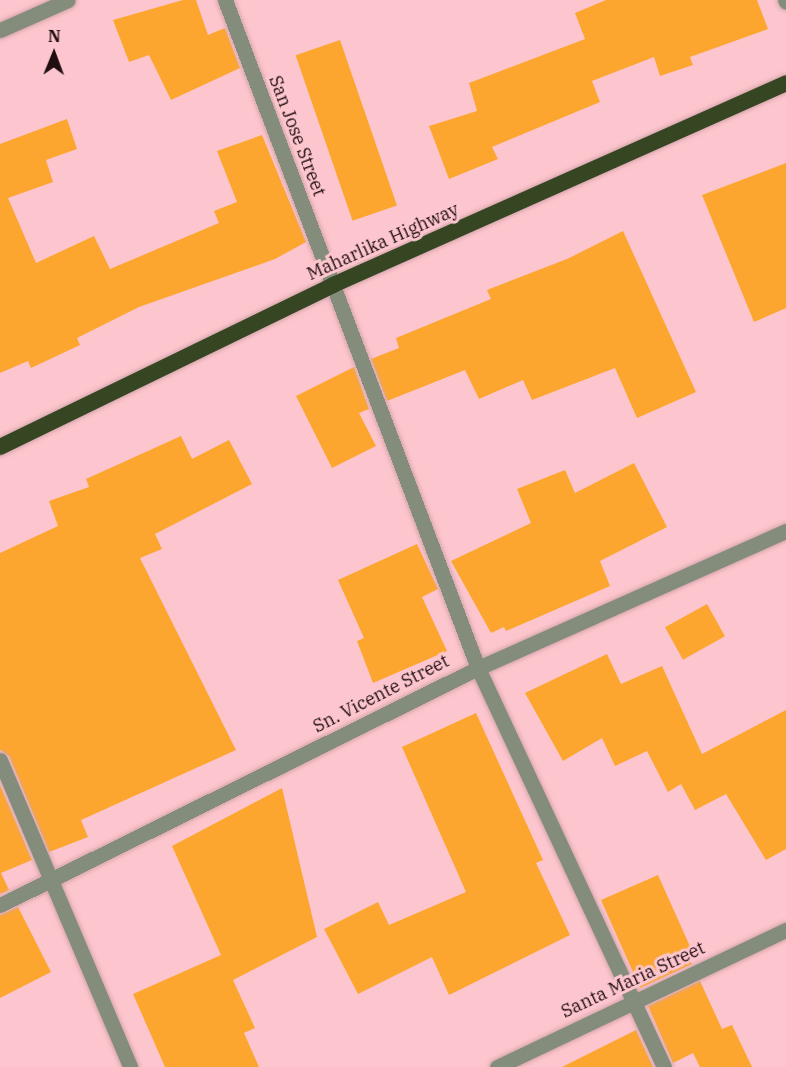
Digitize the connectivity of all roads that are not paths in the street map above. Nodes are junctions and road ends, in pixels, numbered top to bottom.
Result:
1 (68, 0) edge
2 (225, 0) edge
3 (0, 30) edge
4 (786, 83) edge
5 (333, 285) junction
6 (0, 447) edge
7 (786, 531) edge
8 (478, 668) junction
9 (0, 760) edge
10 (50, 881) junction
11 (0, 905) edge
12 (786, 930) edge
13 (630, 1002) junction
14 (129, 1067) edge
15 (497, 1067) edge
16 (664, 1067) edge

1 - 3 street
2 - 5 street, San Jose Street
4 - 5 highway, Maharlika Highway
5 - 6 highway, Maharlika Highway
5 - 8 street, San Jose Street
7 - 8 street, Sn. Vicente Street
8 - 10 street, Sn. Vicente Street
8 - 13 street, San Jose Street
9 - 10 street
10 - 11 street, Sn. Vicente Street
10 - 14 street
12 - 13 street, Santa Maria Street
13 - 15 street, Santa Maria Street
13 - 16 street, San Jose Street

